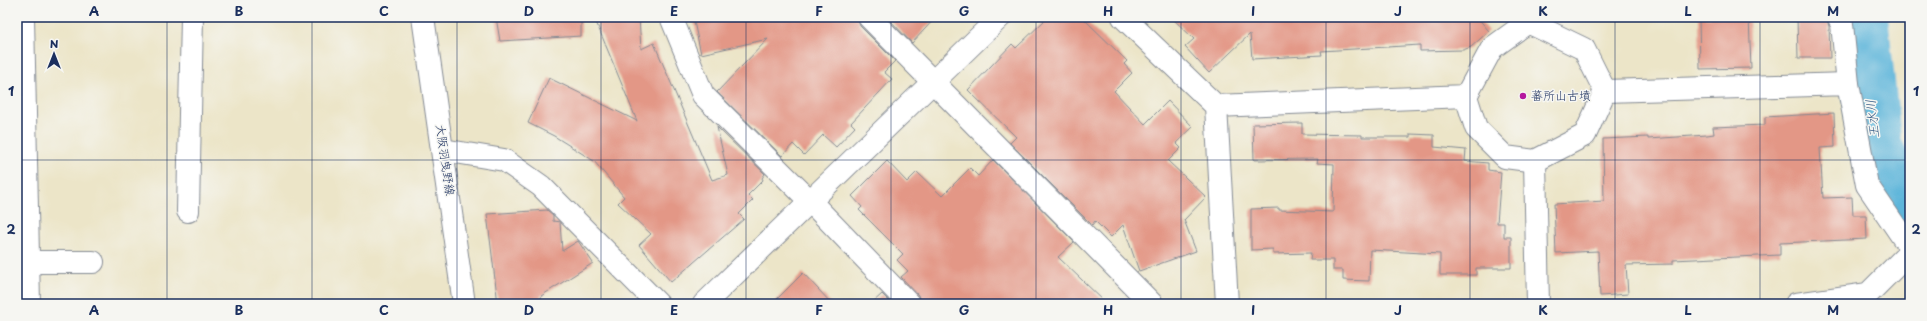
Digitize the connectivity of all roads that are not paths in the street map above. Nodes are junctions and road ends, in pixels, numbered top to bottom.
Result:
1 (23, 17) edge
2 (192, 17) edge
3 (423, 17) edge
4 (671, 17) edge
5 (870, 17) edge
6 (1000, 17) edge
7 (1123, 17) edge
8 (1838, 17) edge
9 (1528, 19) edge
10 (934, 82) junction
11 (1848, 84) junction
12 (1605, 91) junction
13 (1466, 96) junction
14 (1216, 106) junction
15 (443, 150) junction
16 (1535, 161) junction
17 (810, 201) junction
18 (188, 211) dead end
19 (1910, 248) edge
20 (1910, 252) edge
21 (22, 262) edge
22 (93, 262) dead end
23 (29, 304) edge
24 (464, 304) edge
25 (658, 304) edge
26 (704, 304) edge
27 (909, 304) edge
28 (1152, 304) edge
29 (1227, 304) edge
30 (1538, 304) edge
31 (1796, 304) edge

1 - 21 street
2 - 18 street
3 - 15 street, 大阪羽曳野線
4 - 17 street
5 - 10 street
6 - 10 street
7 - 14 street
8 - 11 street
9 - 12 street
9 - 13 street
10 - 17 street
10 - 28 street
11 - 12 street
11 - 19 street
12 - 16 street
13 - 14 street
13 - 16 street
14 - 29 street
15 - 24 street, 大阪羽曳野線
15 - 25 street
16 - 30 street
17 - 26 street
17 - 27 street
20 - 31 street
21 - 22 street
21 - 23 street

